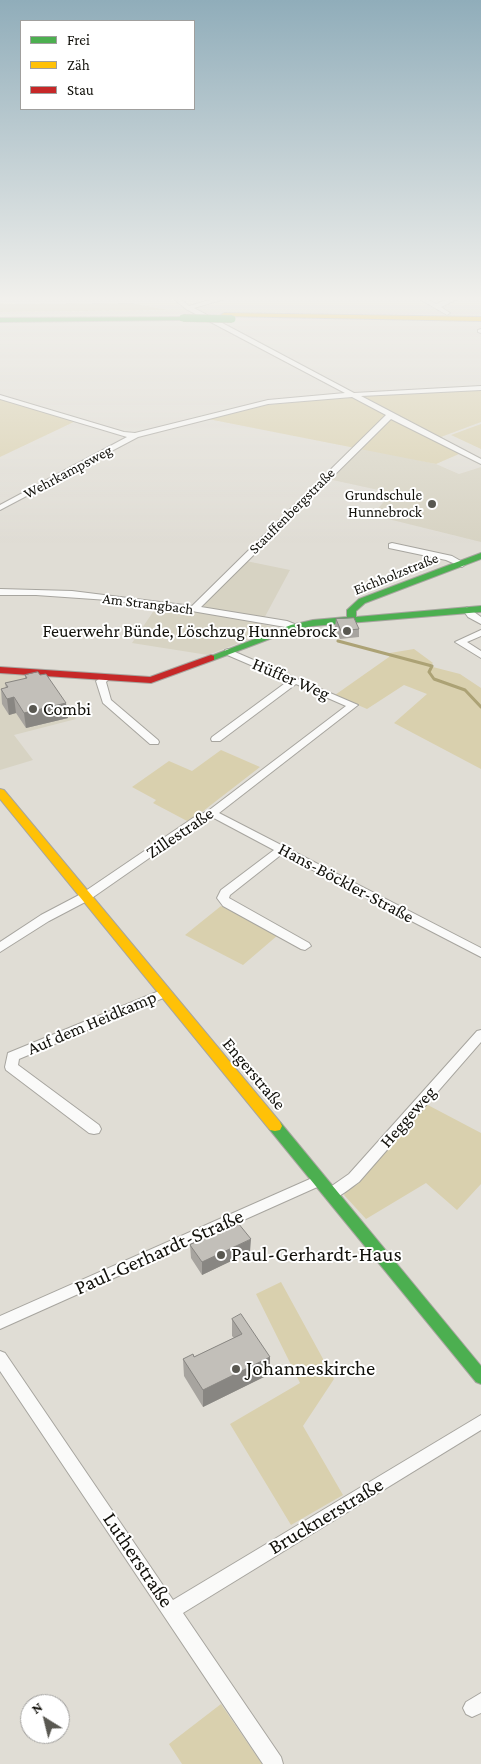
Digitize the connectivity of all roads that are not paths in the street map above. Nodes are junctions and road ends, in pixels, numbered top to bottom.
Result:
1 (317, 378) edge
2 (481, 388) edge
3 (350, 394) junction
4 (0, 397) edge
5 (392, 416) junction
6 (135, 435) junction
7 (481, 462) edge
8 (0, 508) edge
9 (392, 546) dead end
10 (481, 556) edge
11 (462, 564) junction
12 (0, 592) edge
13 (194, 609) junction
14 (481, 609) edge
15 (467, 610) junction
16 (352, 619) junction
17 (481, 621) edge
18 (294, 627) junction
19 (481, 633) edge
20 (228, 652) junction
21 (481, 655) edge
22 (0, 670) edge
23 (105, 678) junction
24 (295, 680) junction
25 (353, 705) joint
26 (216, 739) dead end
27 (154, 742) dead end
28 (0, 792) edge
29 (212, 813) junction
30 (282, 849) junction
31 (85, 897) junction
32 (305, 946) dead end
33 (0, 948) edge
34 (481, 953) edge
35 (164, 993) junction
36 (481, 1034) edge
37 (94, 1129) dead end
38 (319, 1180) junction
39 (330, 1194) junction
40 (0, 1323) edge
41 (0, 1358) edge
42 (476, 1363) edge
43 (481, 1377) edge
44 (481, 1422) edge
45 (172, 1610) junction
46 (274, 1764) edge

1 - 3 street
2 - 3 street
3 - 5 street
3 - 6 street
4 - 6 street
5 - 7 street
5 - 13 street, Stauffenbergstraße
6 - 8 street, Wehrkampsweg
9 - 11 street, Eichholzstraße
10 - 11 main road, Eichholzstraße
11 - 16 main road, Eichholzstraße
12 - 13 street, Am Strangbach
13 - 18 street, Am Strangbach
14 - 15 main road
15 - 16 main road
15 - 17 street
16 - 18 main road
18 - 20 main road
19 - 21 street
20 - 23 main road
20 - 24 street, Hüffer Weg
22 - 23 main road
23 - 27 street
24 - 25 street, Hüffer Weg
24 - 26 street
25 - 29 street, Zillestraße
28 - 31 main road, Engerstraße
29 - 30 street, Hans-Böckler-Straße
29 - 31 street, Zillestraße
30 - 32 street
30 - 34 street, Hans-Böckler-Straße
31 - 33 street, Zillestraße
31 - 35 main road, Engerstraße
35 - 37 street, Auf dem Heidkamp
35 - 38 main road, Engerstraße
36 - 39 street, Heggeweg
38 - 39 main road, Engerstraße
38 - 40 street, Paul-Gerhardt-Straße
39 - 42 main road, Engerstraße
41 - 45 street, Lutherstraße
42 - 43 main road, Engerstraße
44 - 45 street, Brucknerstraße
45 - 46 street, Lutherstraße

